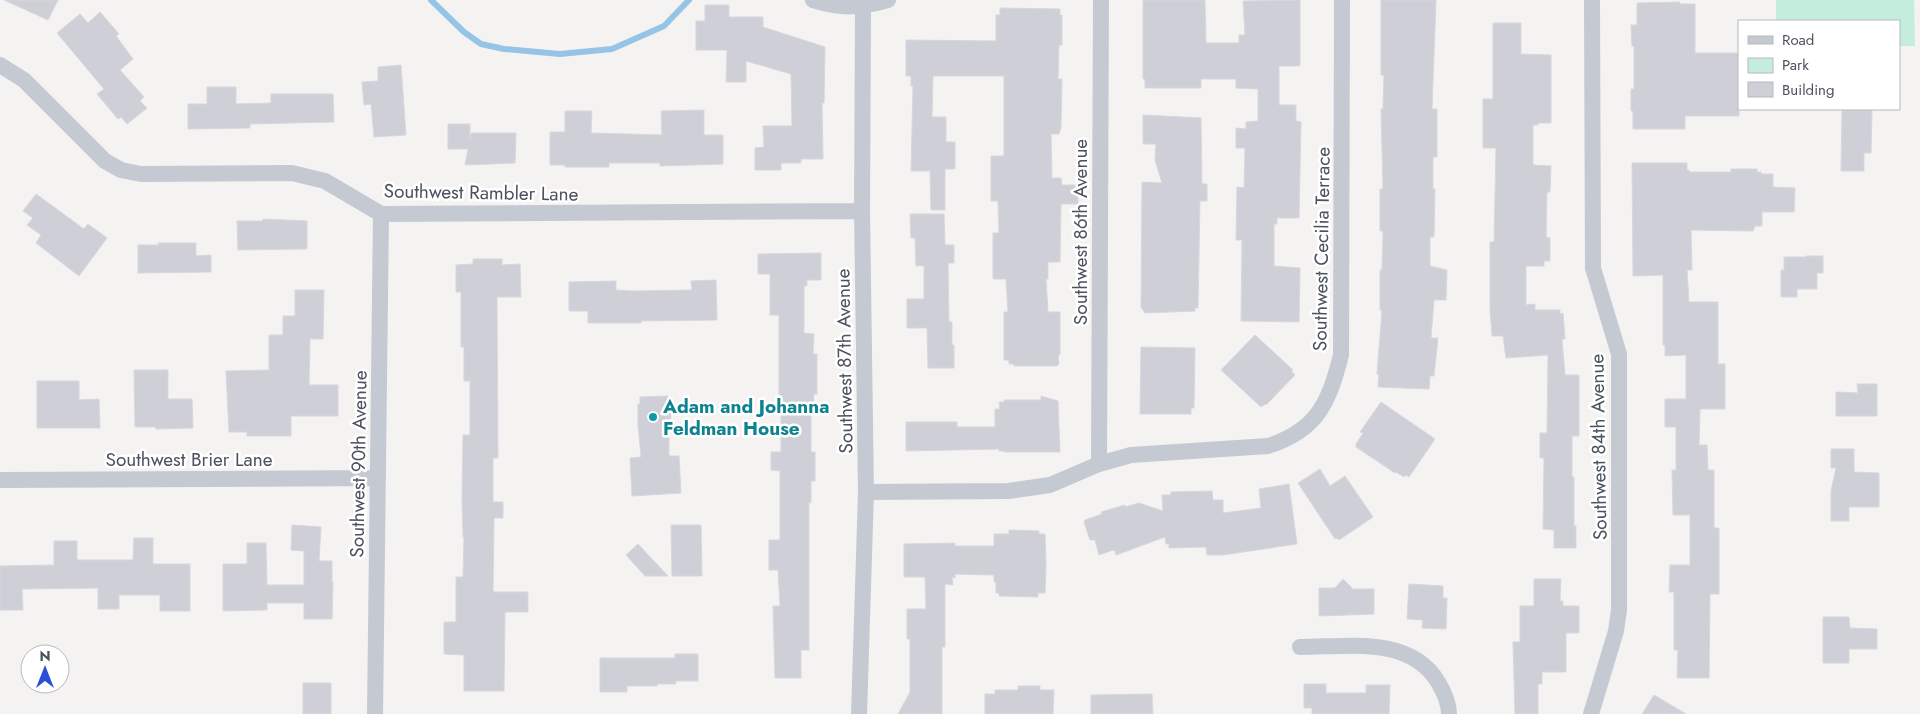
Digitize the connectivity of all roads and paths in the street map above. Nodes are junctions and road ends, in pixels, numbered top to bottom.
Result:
1 (813, 0) edge
2 (888, 0) edge
3 (1101, 0) edge
4 (1342, 0) edge
5 (1592, 0) edge
6 (863, 7) junction
7 (0, 65) edge
8 (862, 212) junction
9 (381, 214) junction
10 (1099, 464) junction
11 (378, 478) junction
12 (0, 480) edge
13 (866, 492) junction
14 (1300, 647) dead end
15 (376, 714) edge
16 (859, 714) edge
17 (1449, 714) edge
18 (1591, 714) edge

1 - 6 street
2 - 6 street
3 - 10 street, Southwest 86th Avenue
4 - 10 street, Southwest Cecilia Terrace
5 - 18 street, Southwest 84th Avenue
6 - 8 street, Southwest 87th Avenue
7 - 9 street, Southwest Rambler Lane
8 - 9 street, Southwest Rambler Lane
8 - 13 street, Southwest 87th Avenue
9 - 11 street, Southwest 90th Avenue
10 - 13 street, Southwest Cecilia Terrace
11 - 12 street, Southwest Brier Lane
11 - 15 street, Southwest 90th Avenue
13 - 16 street, Southwest 87th Avenue
14 - 17 street

